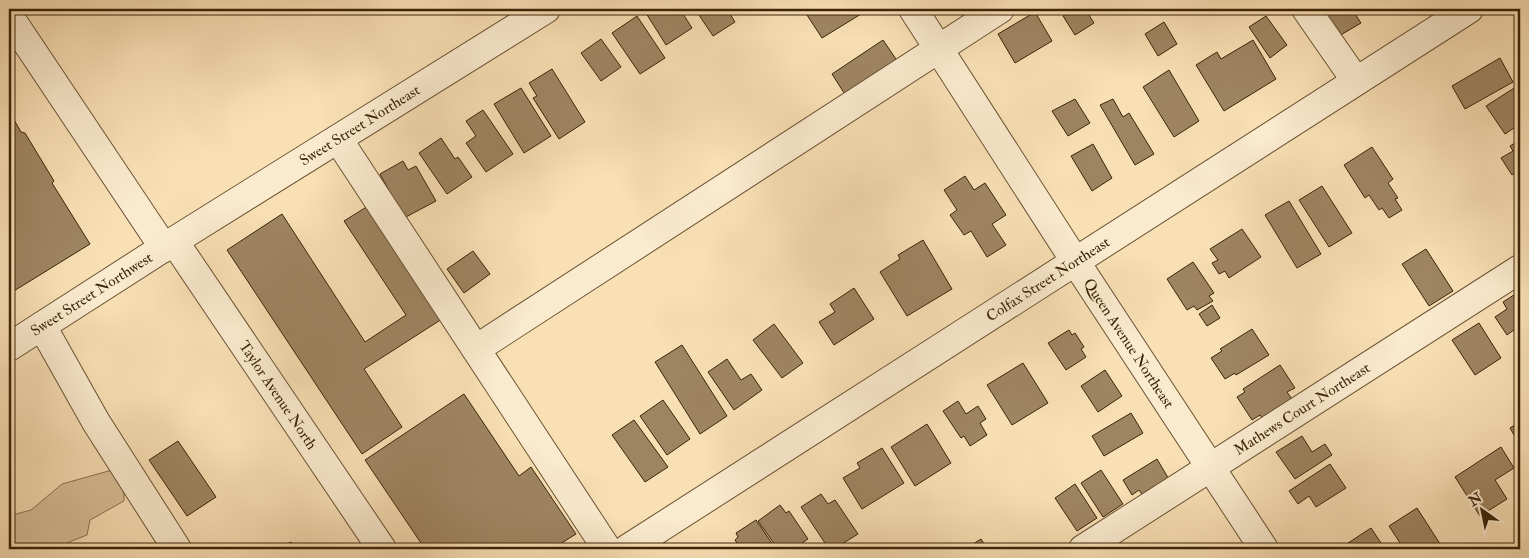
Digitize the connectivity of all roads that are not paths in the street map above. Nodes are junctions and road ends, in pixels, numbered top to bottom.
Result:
1 (546, 9) edge
2 (913, 9) edge
3 (1000, 9) edge
4 (1306, 9) edge
5 (1469, 9) edge
6 (9, 16) edge
7 (938, 48) junction
8 (1356, 81) junction
9 (338, 139) junction
10 (169, 244) junction
11 (1075, 261) junction
12 (1520, 269) edge
13 (42, 326) junction
14 (9, 348) edge
15 (476, 349) junction
16 (1211, 468) junction
17 (177, 549) edge
18 (382, 549) edge
19 (607, 549) edge
20 (627, 549) edge
21 (1083, 549) edge
22 (1264, 549) edge

1 - 9 street, Sweet Street Northeast
2 - 7 street, Queen Avenue Northeast
3 - 7 street
4 - 8 street
5 - 8 street, Colfax Street Northeast
6 - 10 street, Taylor Avenue North
7 - 11 street, Queen Avenue Northeast
7 - 15 street
8 - 11 street, Colfax Street Northeast
9 - 10 street, Sweet Street Northeast
9 - 15 street
10 - 13 street, Sweet Street Northwest
10 - 18 street, Taylor Avenue North
11 - 16 street, Queen Avenue Northeast
11 - 20 street, Colfax Street Northeast
12 - 16 street, Mathews Court Northeast
13 - 14 street, Sweet Street Northwest
13 - 17 street
15 - 19 street
16 - 21 street, Mathews Court Northeast
16 - 22 street, Queen Avenue Northeast

